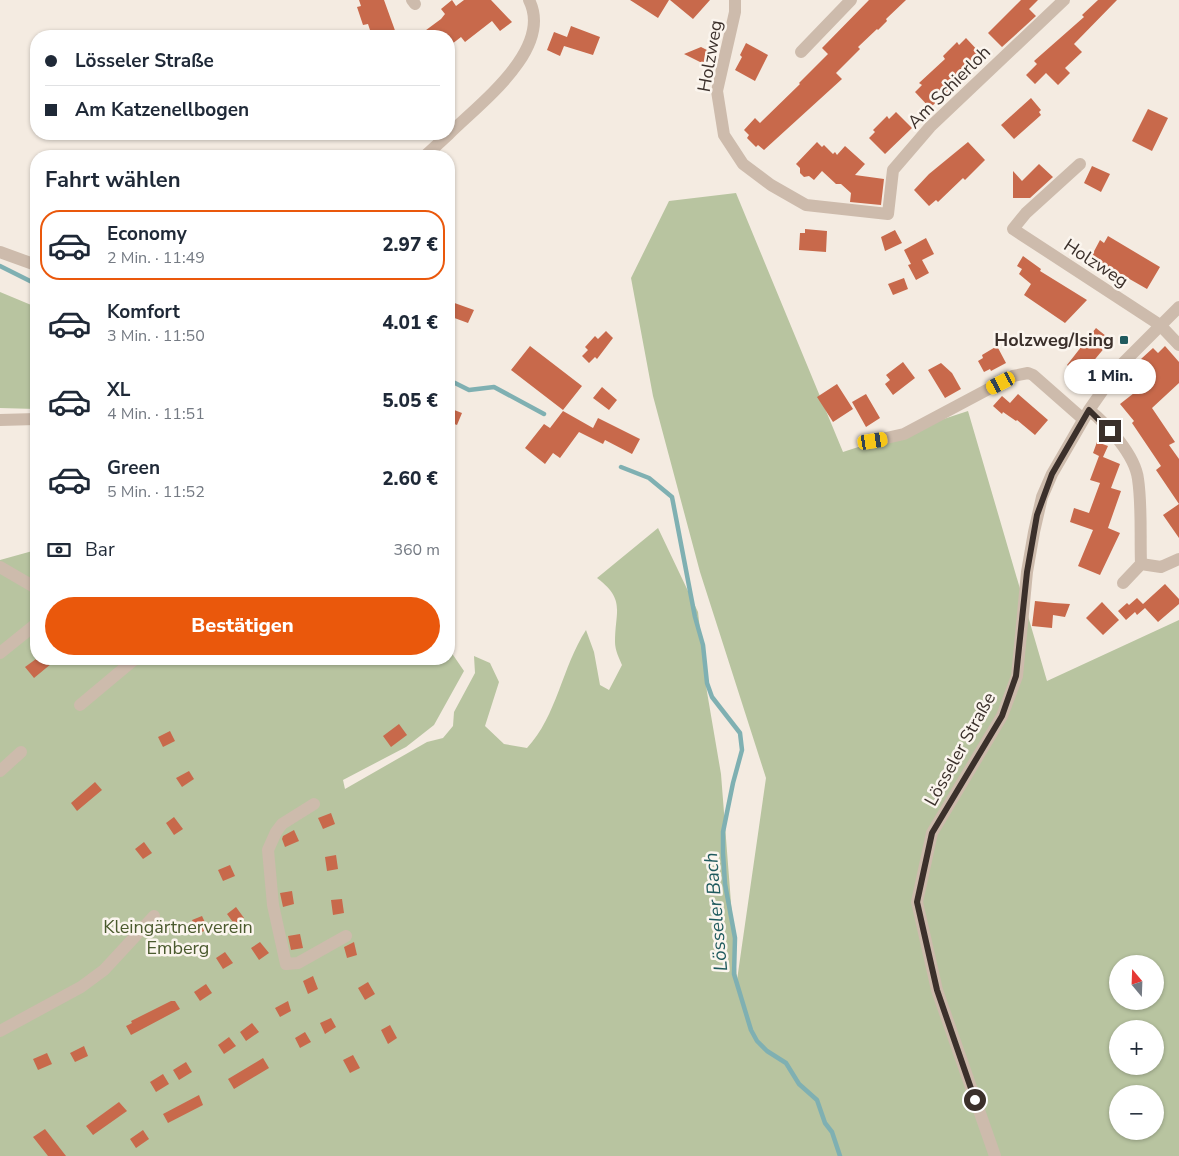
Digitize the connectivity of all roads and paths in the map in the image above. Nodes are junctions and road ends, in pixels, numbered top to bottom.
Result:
1 (529, 0) edge
2 (735, 0) edge
3 (851, 0) edge
4 (1064, 0) edge
5 (801, 52) dead end
6 (455, 128) edge
7 (442, 140) edge
8 (432, 150) edge
9 (1080, 164) dead end
10 (888, 214) joint
11 (0, 252) edge
12 (30, 263) edge
13 (1179, 307) edge
14 (1160, 325) junction
15 (1179, 346) edge
16 (1086, 415) junction
17 (30, 419) edge
18 (0, 420) edge
19 (873, 441) dead end
20 (1179, 559) edge
21 (1140, 564) junction
22 (0, 567) edge
23 (30, 584) edge
24 (1123, 584) dead end
25 (30, 629) edge
26 (0, 653) edge
27 (128, 665) edge
28 (80, 705) dead end
29 (21, 752) dead end
30 (0, 770) edge
31 (314, 804) dead end
32 (154, 916) dead end
33 (346, 936) dead end
34 (0, 1031) edge
35 (995, 1156) edge

1 - 6 street
2 - 10 street, Holzweg
3 - 5 street
4 - 10 street, Am Schierloh
7 - 8 street
9 - 14 street, Holzweg
11 - 12 street
13 - 14 street, Lösseler Straße
14 - 15 street
14 - 16 street, Lösseler Straße
16 - 19 street
16 - 21 street
16 - 35 street, Lösseler Straße
17 - 18 street
20 - 21 street
21 - 24 street
22 - 23 street
25 - 26 street
27 - 28 street
29 - 30 street
31 - 33 street
32 - 34 street

